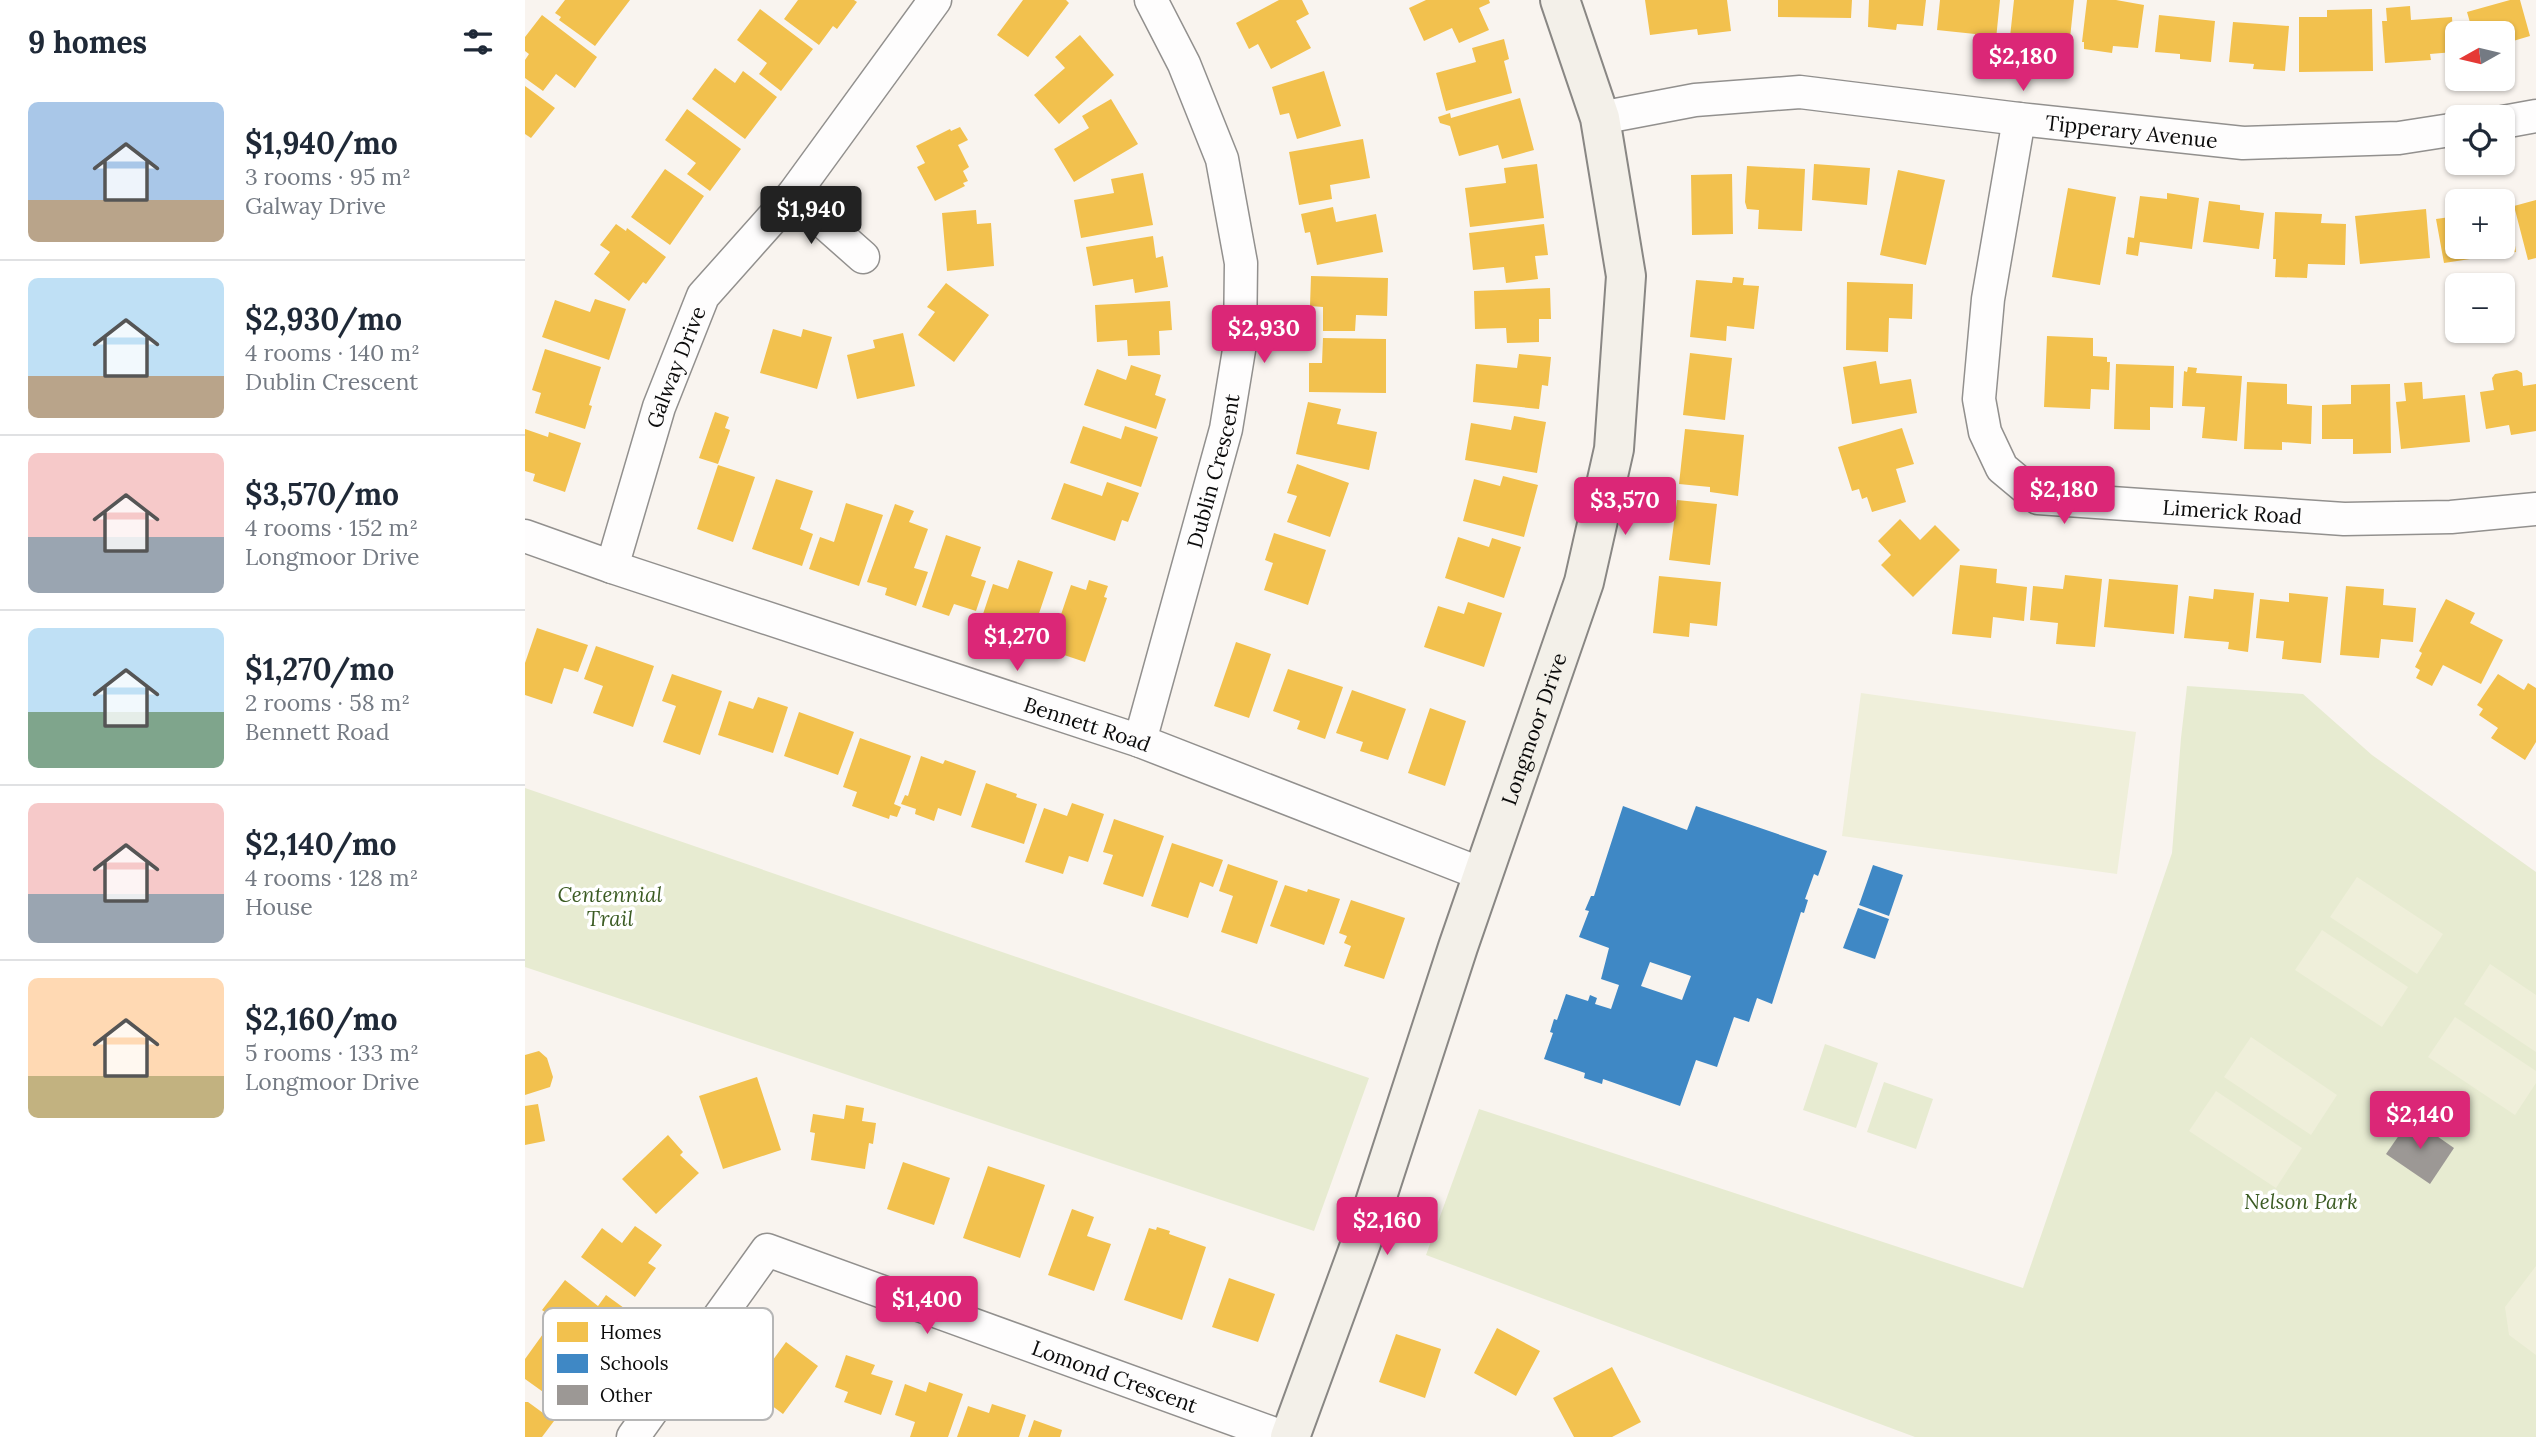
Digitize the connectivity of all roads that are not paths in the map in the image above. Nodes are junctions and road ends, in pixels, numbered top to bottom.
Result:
1 (935, 0) edge
2 (1151, 0) edge
3 (1560, 0) edge
4 (2536, 116) edge
5 (1600, 118) junction
6 (2019, 119) junction
7 (2515, 120) edge
8 (2445, 131) edge
9 (793, 195) junction
10 (863, 257) dead end
11 (2536, 509) edge
12 (525, 536) edge
13 (612, 567) junction
14 (1140, 741) junction
15 (1484, 874) junction
16 (725, 1308) edge
17 (645, 1420) edge
18 (633, 1437) edge
19 (1283, 1437) edge
20 (1290, 1437) edge

1 - 9 street, Galway Drive
2 - 14 street, Dublin Crescent
3 - 5 street, Longmoor Drive
4 - 7 street
5 - 6 street, Tipperary Avenue
5 - 15 street, Longmoor Drive
6 - 8 street, Tipperary Avenue
6 - 11 street, Limerick Road
9 - 10 street
9 - 13 street, Galway Drive
12 - 13 street, Bennett Road
13 - 14 street, Bennett Road
14 - 15 street, Bennett Road
15 - 20 street, Longmoor Drive
16 - 19 street, Lomond Crescent
17 - 18 street, Lomond Crescent

